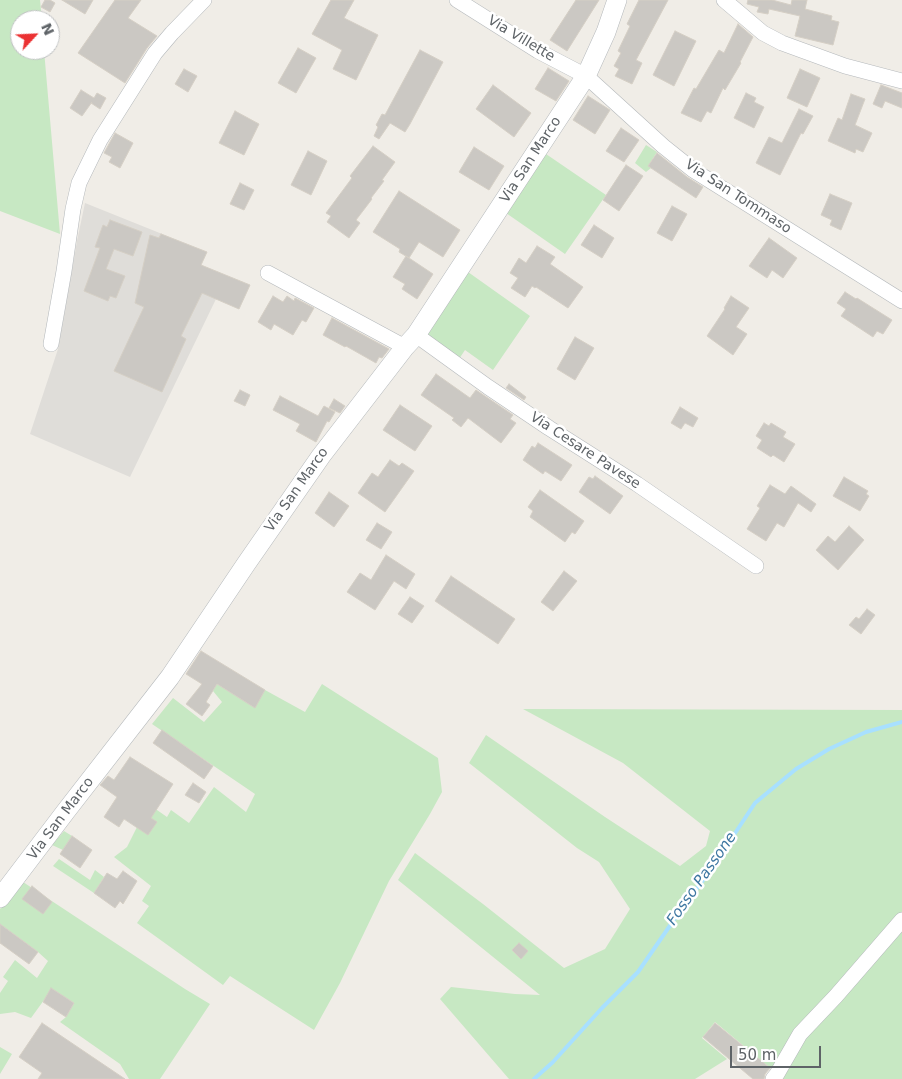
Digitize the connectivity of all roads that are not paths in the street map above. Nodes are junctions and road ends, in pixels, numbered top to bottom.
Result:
1 (204, 0) edge
2 (457, 0) edge
3 (616, 0) edge
4 (724, 0) edge
5 (586, 76) junction
6 (902, 81) edge
7 (268, 273) dead end
8 (902, 301) edge
9 (411, 341) junction
10 (51, 344) dead end
11 (756, 566) dead end
12 (0, 898) edge
13 (902, 920) edge
14 (773, 1079) edge

1 - 10 street
2 - 5 street, Via Villette
3 - 5 street, Via San Marco
4 - 6 street
5 - 8 street, Via San Tommaso
5 - 9 street, Via San Marco
7 - 9 street, Via Cesare Pavese
9 - 11 street, Via Cesare Pavese
9 - 12 street, Via San Marco
13 - 14 street

